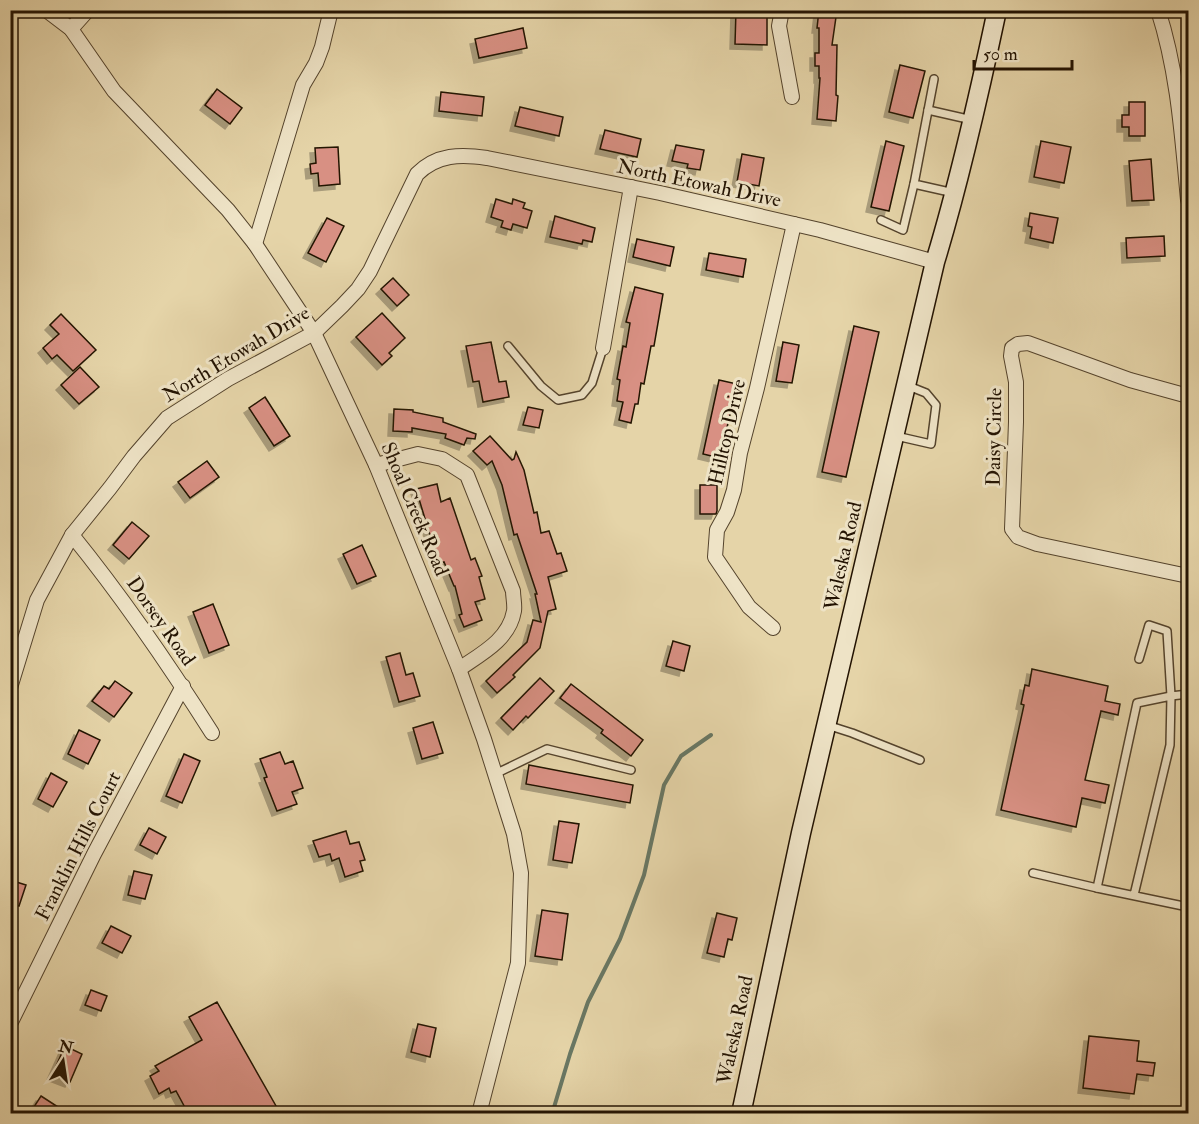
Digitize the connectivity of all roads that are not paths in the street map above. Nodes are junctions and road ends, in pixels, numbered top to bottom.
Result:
1 (46, 10) edge
2 (88, 10) edge
3 (331, 10) edge
4 (782, 10) edge
5 (997, 10) edge
6 (1158, 10) edge
7 (71, 29) junction
8 (934, 79) dead end
9 (792, 97) dead end
10 (928, 110) junction
11 (972, 120) junction
12 (914, 184) junction
13 (632, 187) junction
14 (954, 193) junction
15 (1188, 200) edge
16 (881, 220) dead end
17 (794, 224) junction
18 (255, 244) junction
19 (935, 262) junction
20 (314, 333) junction
21 (508, 346) dead end
22 (603, 348) joint
23 (906, 385) junction
24 (1188, 396) edge
25 (894, 436) junction
26 (376, 465) junction
27 (72, 535) junction
28 (1188, 576) edge
29 (773, 628) dead end
30 (1139, 659) dead end
31 (459, 669) junction
32 (183, 686) junction
33 (10, 688) edge
34 (1188, 694) edge
35 (1171, 696) junction
36 (827, 725) junction
37 (212, 733) dead end
38 (920, 760) dead end
39 (631, 770) dead end
40 (495, 774) junction
41 (1033, 873) dead end
42 (1097, 888) junction
43 (1134, 896) junction
44 (1188, 907) edge
45 (10, 1024) edge
46 (479, 1113) edge
47 (741, 1113) edge

1 - 7 street, Shoal Creek Road
2 - 7 street
3 - 18 street
4 - 9 street
5 - 11 main road, Waleska Road
6 - 15 street
7 - 18 street, Shoal Creek Road
8 - 10 lane
10 - 11 lane
10 - 12 lane
11 - 14 main road, Waleska Road
12 - 14 lane
12 - 16 lane
13 - 17 street, North Etowah Drive
13 - 20 street, North Etowah Drive
13 - 22 street
14 - 19 main road, Waleska Road
17 - 19 street, North Etowah Drive
17 - 29 street, Hilltop Drive
18 - 20 street, Shoal Creek Road
19 - 23 main road, Waleska Road
20 - 26 street, Shoal Creek Road
20 - 27 street, North Etowah Drive
21 - 22 lane
23 - 25 main road, Waleska Road
23 - 25 lane
24 - 28 street, Daisy Circle
25 - 36 main road, Waleska Road
26 - 31 street, Shoal Creek Road
26 - 31 street
27 - 32 street, Dorsey Road
27 - 33 street, North Etowah Drive
30 - 35 lane
31 - 40 street, Shoal Creek Road
32 - 37 street, Dorsey Road
32 - 45 street, Franklin Hills Court
34 - 35 lane
35 - 42 lane
35 - 43 lane
36 - 38 lane
36 - 47 main road, Waleska Road
39 - 40 lane
40 - 46 street, Shoal Creek Road
41 - 42 lane
42 - 43 lane
43 - 44 lane

